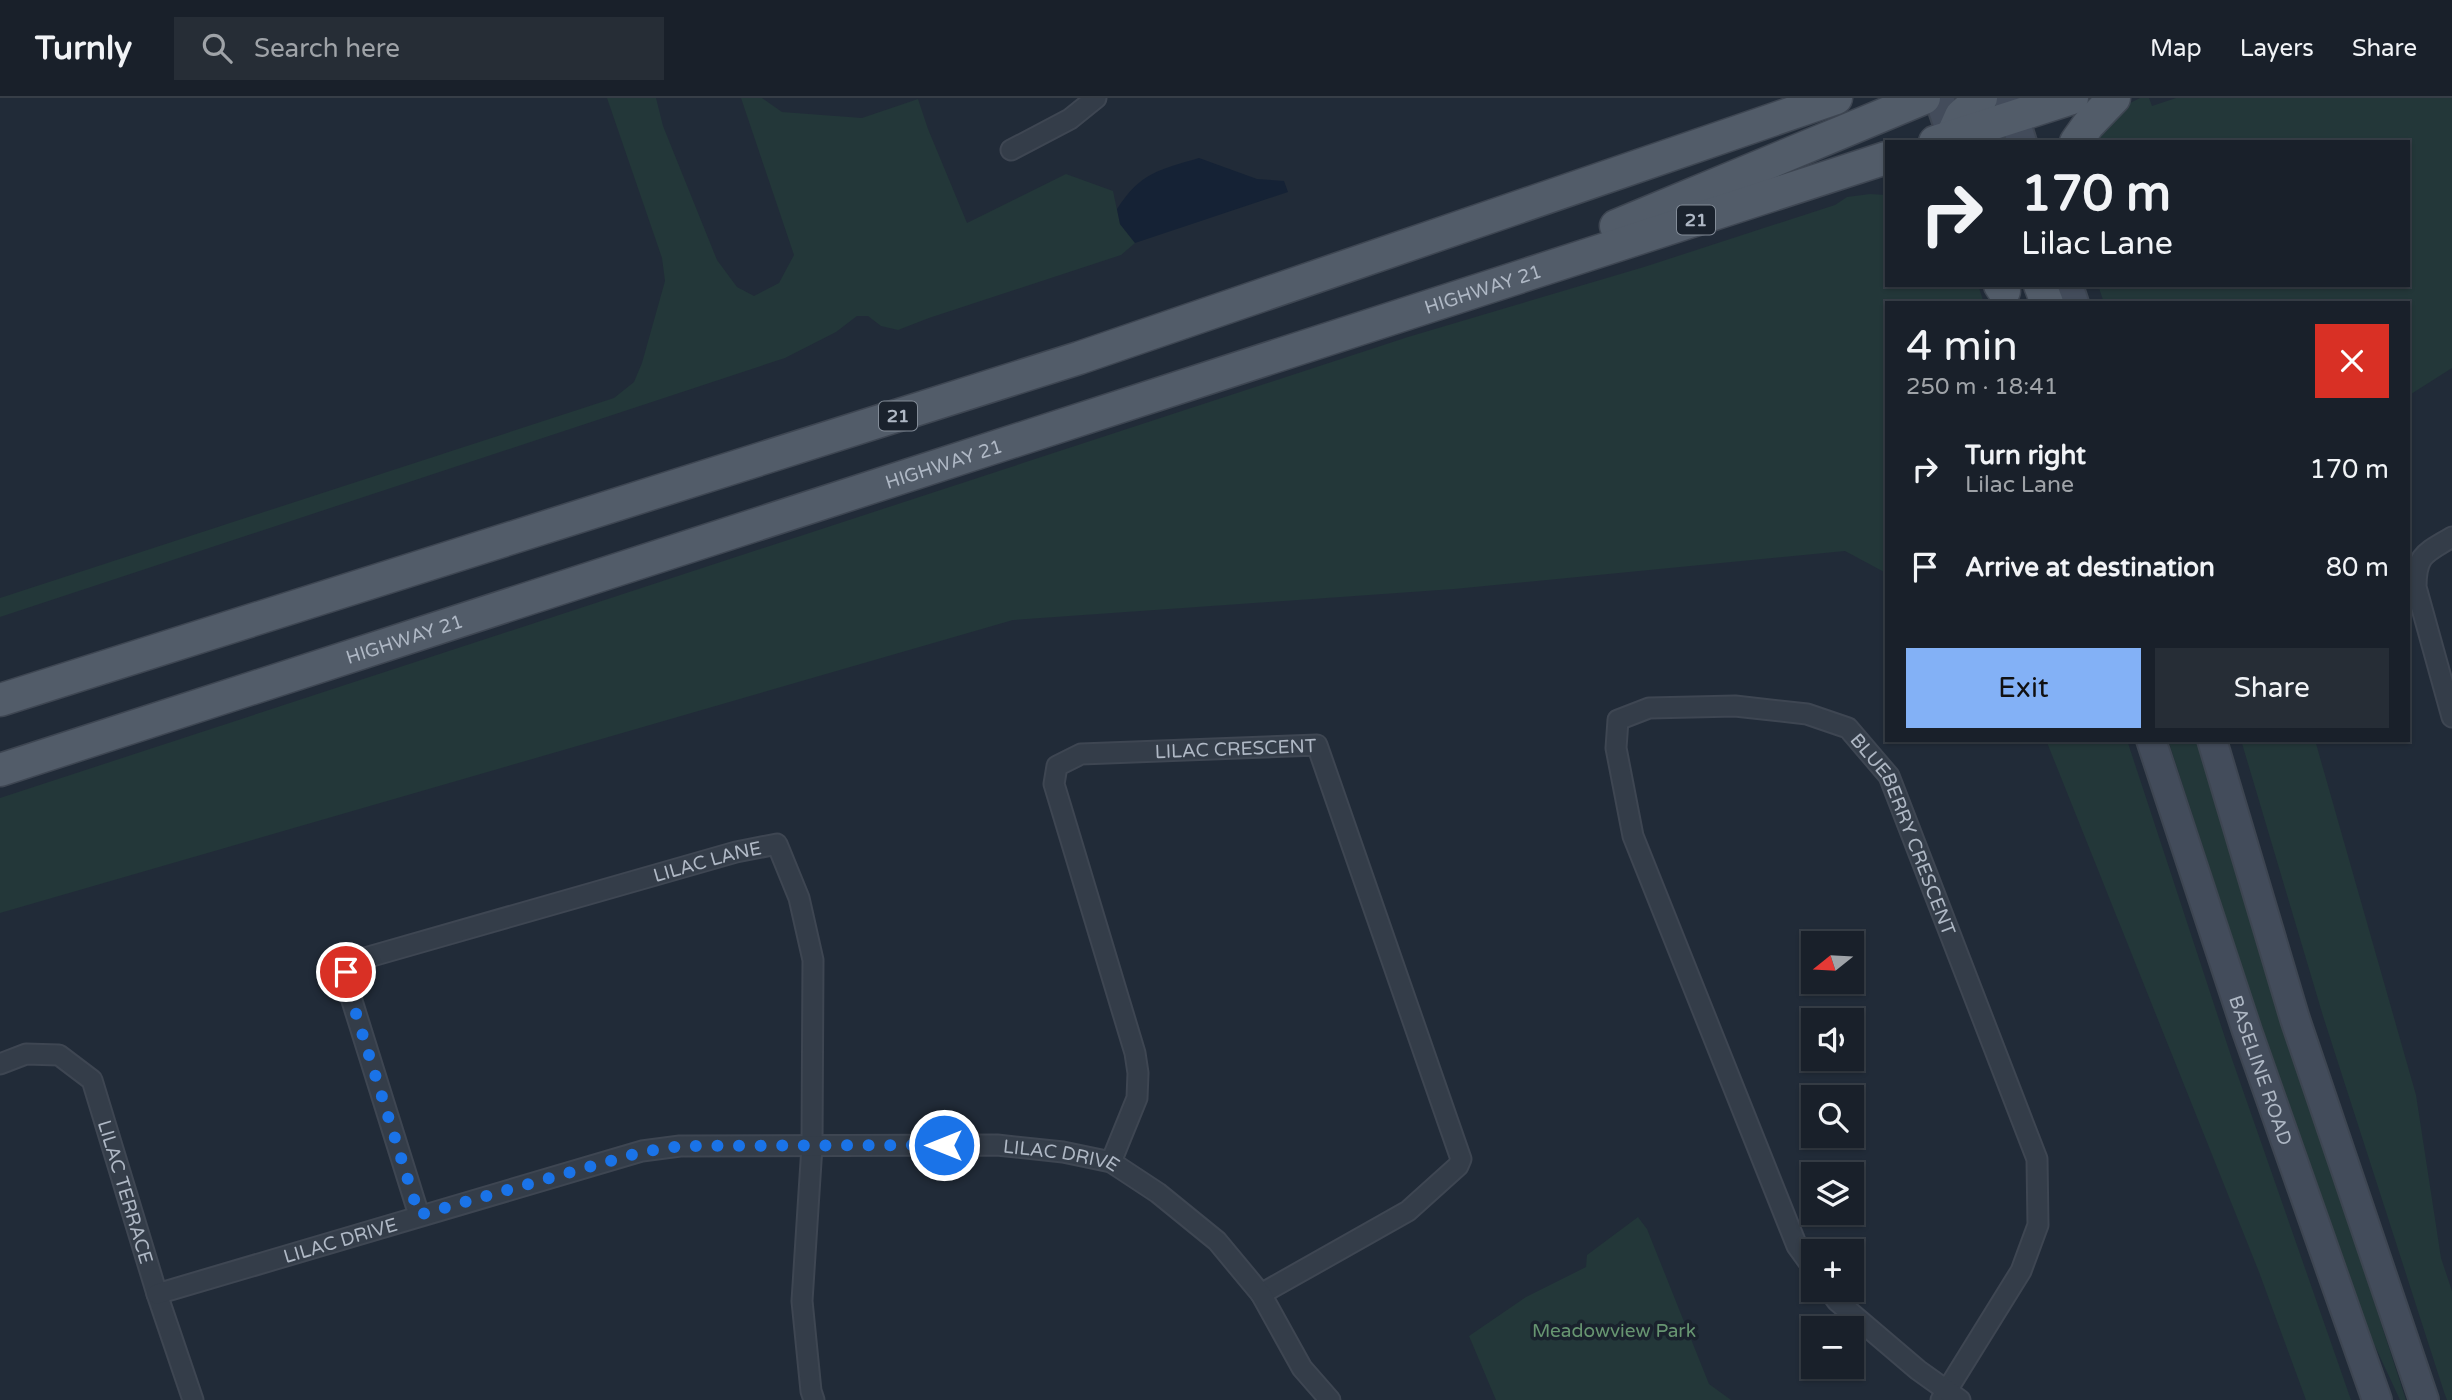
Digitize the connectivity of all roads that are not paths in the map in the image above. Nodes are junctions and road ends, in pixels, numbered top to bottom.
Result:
1 (1096, 98) edge
2 (1836, 98) edge
3 (1924, 98) edge
4 (2072, 98) edge
5 (2115, 98) edge
6 (1799, 105) edge
7 (1976, 119) edge
8 (2077, 140) edge
9 (1011, 150) dead end
10 (1885, 158) edge
11 (1834, 175) junction
12 (1885, 183) edge
13 (1557, 264) junction
14 (2452, 537) edge
15 (0, 699) edge
16 (2452, 717) edge
17 (2152, 742) edge
18 (2213, 742) edge
19 (0, 770) edge
20 (0, 1064) edge
21 (812, 1146) junction
22 (1111, 1162) junction
23 (419, 1215) junction
24 (1801, 1252) edge
25 (157, 1294) junction
26 (1261, 1294) junction
27 (1840, 1302) edge
28 (1302, 1368) junction
29 (1949, 1397) edge
30 (192, 1400) edge
31 (814, 1400) edge
32 (1311, 1400) edge
33 (1330, 1400) edge
34 (2377, 1400) edge
35 (2424, 1400) edge

1 - 9 street
2 - 6 main road, 21
3 - 13 main road
4 - 7 main road
5 - 8 main road
6 - 15 main road, 21
10 - 11 main road, HIGHWAY 21 / 21
11 - 12 main road
11 - 13 main road, HIGHWAY 21 / 21
13 - 19 main road, HIGHWAY 21 / 21
14 - 16 street
17 - 34 main road, BASELINE ROAD
18 - 35 main road
20 - 25 street, LILAC TERRACE
21 - 22 street, LILAC DRIVE
21 - 23 street, LILAC DRIVE
21 - 23 street, LILAC LANE
21 - 31 street, LILAC LANE
22 - 26 street, LILAC DRIVE
22 - 26 street, LILAC CRESCENT
23 - 25 street, LILAC DRIVE
24 - 29 street, BLUEBERRY CRESCENT
25 - 30 street, LILAC TERRACE
26 - 28 street, LILAC DRIVE
27 - 29 street, BLUEBERRY CRESCENT
28 - 32 street, LILAC DRIVE
28 - 33 street, LILAC DRIVE

